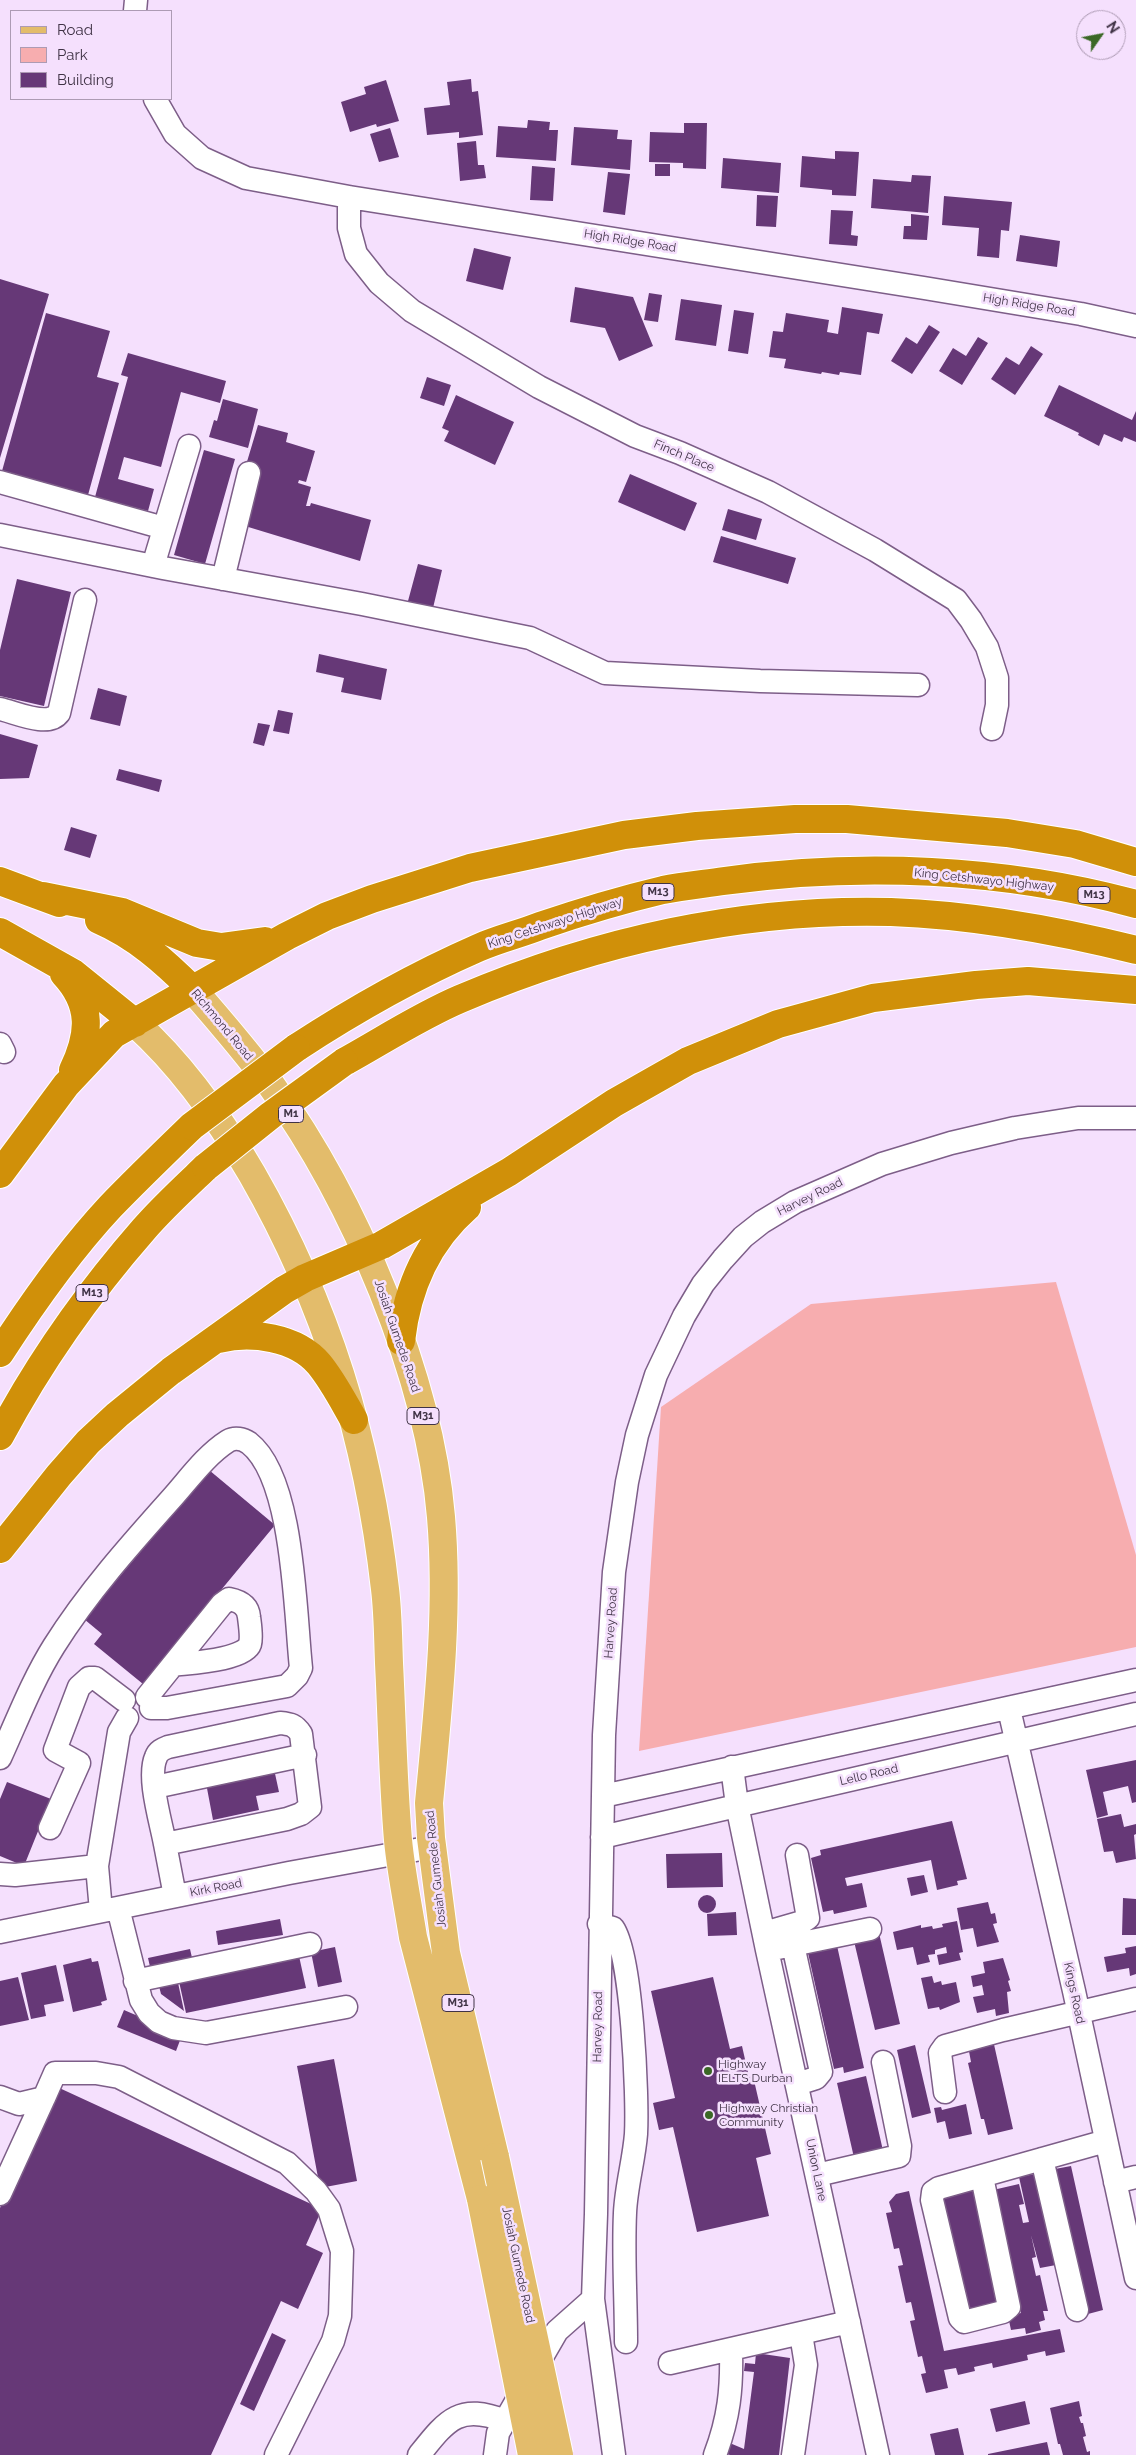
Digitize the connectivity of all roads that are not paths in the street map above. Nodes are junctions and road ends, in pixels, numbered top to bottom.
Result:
1 (156, 100) edge
2 (349, 197) junction
3 (1136, 326) edge
4 (189, 446) dead end
5 (249, 473) dead end
6 (0, 482) edge
7 (164, 528) junction
8 (0, 535) edge
9 (154, 566) junction
10 (223, 579) junction
11 (84, 600) dead end
12 (918, 685) dead end
13 (0, 709) edge
14 (992, 729) dead end
15 (1136, 862) edge
16 (0, 881) edge
17 (43, 896) junction
18 (1136, 904) edge
19 (0, 932) edge
20 (287, 936) junction
21 (1136, 950) edge
22 (48, 957) junction
23 (193, 990) junction
24 (1136, 990) edge
25 (135, 1023) junction
26 (66, 1085) junction
27 (1136, 1118) edge
28 (509, 1172) junction
29 (0, 1174) edge
30 (366, 1253) junction
31 (305, 1278) junction
32 (218, 1339) junction
33 (401, 1341) junction
34 (0, 1353) edge
35 (354, 1420) junction
36 (0, 1436) edge
37 (0, 1550) edge
38 (174, 1665) dead end
39 (1136, 1680) edge
40 (149, 1702) junction
41 (125, 1709) junction
42 (1009, 1709) junction
43 (1136, 1714) edge
44 (1017, 1741) junction
45 (304, 1755) junction
46 (0, 1758) edge
47 (732, 1767) junction
48 (155, 1787) junction
49 (603, 1796) junction
50 (737, 1805) junction
51 (50, 1828) dead end
52 (602, 1837) junction
53 (165, 1844) junction
54 (432, 1847) junction
55 (400, 1853) junction
56 (797, 1855) dead end
57 (97, 1866) junction
58 (0, 1874) edge
59 (175, 1896) junction
60 (110, 1910) junction
61 (600, 1924) junction
62 (870, 1929) dead end
63 (0, 1932) edge
64 (766, 1941) junction
65 (310, 1944) dead end
66 (793, 1945) junction
67 (135, 1981) junction
68 (1136, 1998) edge
69 (346, 2007) dead end
70 (1078, 2011) junction
71 (883, 2062) dead end
72 (797, 2084) junction
73 (945, 2092) dead end
74 (0, 2097) edge
75 (44, 2098) junction
76 (1106, 2141) junction
77 (1042, 2159) junction
78 (817, 2175) junction
79 (982, 2177) junction
80 (1126, 2180) edge
81 (0, 2194) edge
82 (625, 2212) junction
83 (596, 2214) junction
84 (1133, 2252) edge
85 (1136, 2278) edge
86 (592, 2299) junction
87 (1077, 2310) dead end
88 (849, 2322) junction
89 (801, 2334) junction
90 (626, 2342) dead end
91 (731, 2350) junction
92 (670, 2363) dead end
93 (505, 2421) junction
94 (276, 2455) edge
95 (419, 2455) edge
96 (495, 2455) edge
97 (532, 2455) edge
98 (559, 2455) edge
99 (614, 2455) edge
100 (715, 2455) edge
101 (793, 2455) edge
102 (878, 2455) edge

1 - 2 street, High Ridge Road
2 - 3 street, High Ridge Road
2 - 14 street, Finch Place
4 - 7 street
5 - 10 street
6 - 7 street
7 - 9 street
8 - 9 street
9 - 10 street
10 - 12 street
11 - 13 street
15 - 20 highway
16 - 17 highway, Richmond Road / M1
17 - 20 highway
17 - 23 highway, Richmond Road / M1
18 - 34 highway, King Cetshwayo Highway / M13, bridge
19 - 22 highway
20 - 23 highway
21 - 36 highway, M13, bridge
22 - 25 highway
22 - 26 highway
23 - 25 highway
23 - 30 main road, Richmond Road / M1
24 - 28 highway
25 - 26 highway
25 - 31 main road
26 - 29 highway
27 - 49 street, Harvey Road
28 - 30 highway
28 - 33 highway
30 - 31 highway
30 - 33 main road, Josiah Gumede Road / M31
31 - 32 highway
31 - 35 main road, Josiah Gumede Road / M31
32 - 35 highway
32 - 37 highway
33 - 54 main road, Josiah Gumede Road / M31
35 - 55 main road, Josiah Gumede Road / M31
38 - 40 street
39 - 42 street
40 - 41 street
40 - 46 street
41 - 51 street
41 - 57 street
42 - 44 street, Kings Road
42 - 47 street
43 - 44 street, Lello Road
44 - 50 street, Lello Road
44 - 70 street, Kings Road
45 - 48 street
45 - 48 street
45 - 53 street
47 - 49 street
47 - 50 street, Union Lane
48 - 53 street
49 - 52 street, Harvey Road
50 - 52 street, Lello Road
50 - 64 street, Union Lane
52 - 61 street, Harvey Road
53 - 59 street
54 - 55 street, Kirk Road
54 - 98 main road, Josiah Gumede Road / M31, bridge
55 - 59 street, Kirk Road
55 - 97 main road, Josiah Gumede Road / M31, bridge
56 - 64 street
57 - 58 street
57 - 60 street
59 - 60 street, Kirk Road
60 - 63 street, Kirk Road
60 - 67 street
61 - 82 street
61 - 83 street, Harvey Road
62 - 66 street
64 - 66 street
64 - 72 street, Union Lane
65 - 67 street
66 - 72 street
67 - 69 street
68 - 70 street
70 - 73 street
70 - 76 street, Kings Road
71 - 78 street
72 - 78 street, Union Lane
74 - 75 street
75 - 81 street
75 - 94 street
76 - 77 street
76 - 80 street, Kings Road
77 - 79 street
77 - 87 street
78 - 88 street, Union Lane
79 - 79 street
80 - 84 street, Kings Road
82 - 83 street
82 - 90 street
83 - 86 street, Harvey Road
84 - 85 street, Kings Road
86 - 93 street
86 - 99 street, Harvey Road
88 - 89 street
88 - 102 street, Union Lane
89 - 91 street
89 - 101 street
91 - 92 street
91 - 100 street
93 - 95 street
93 - 96 street

